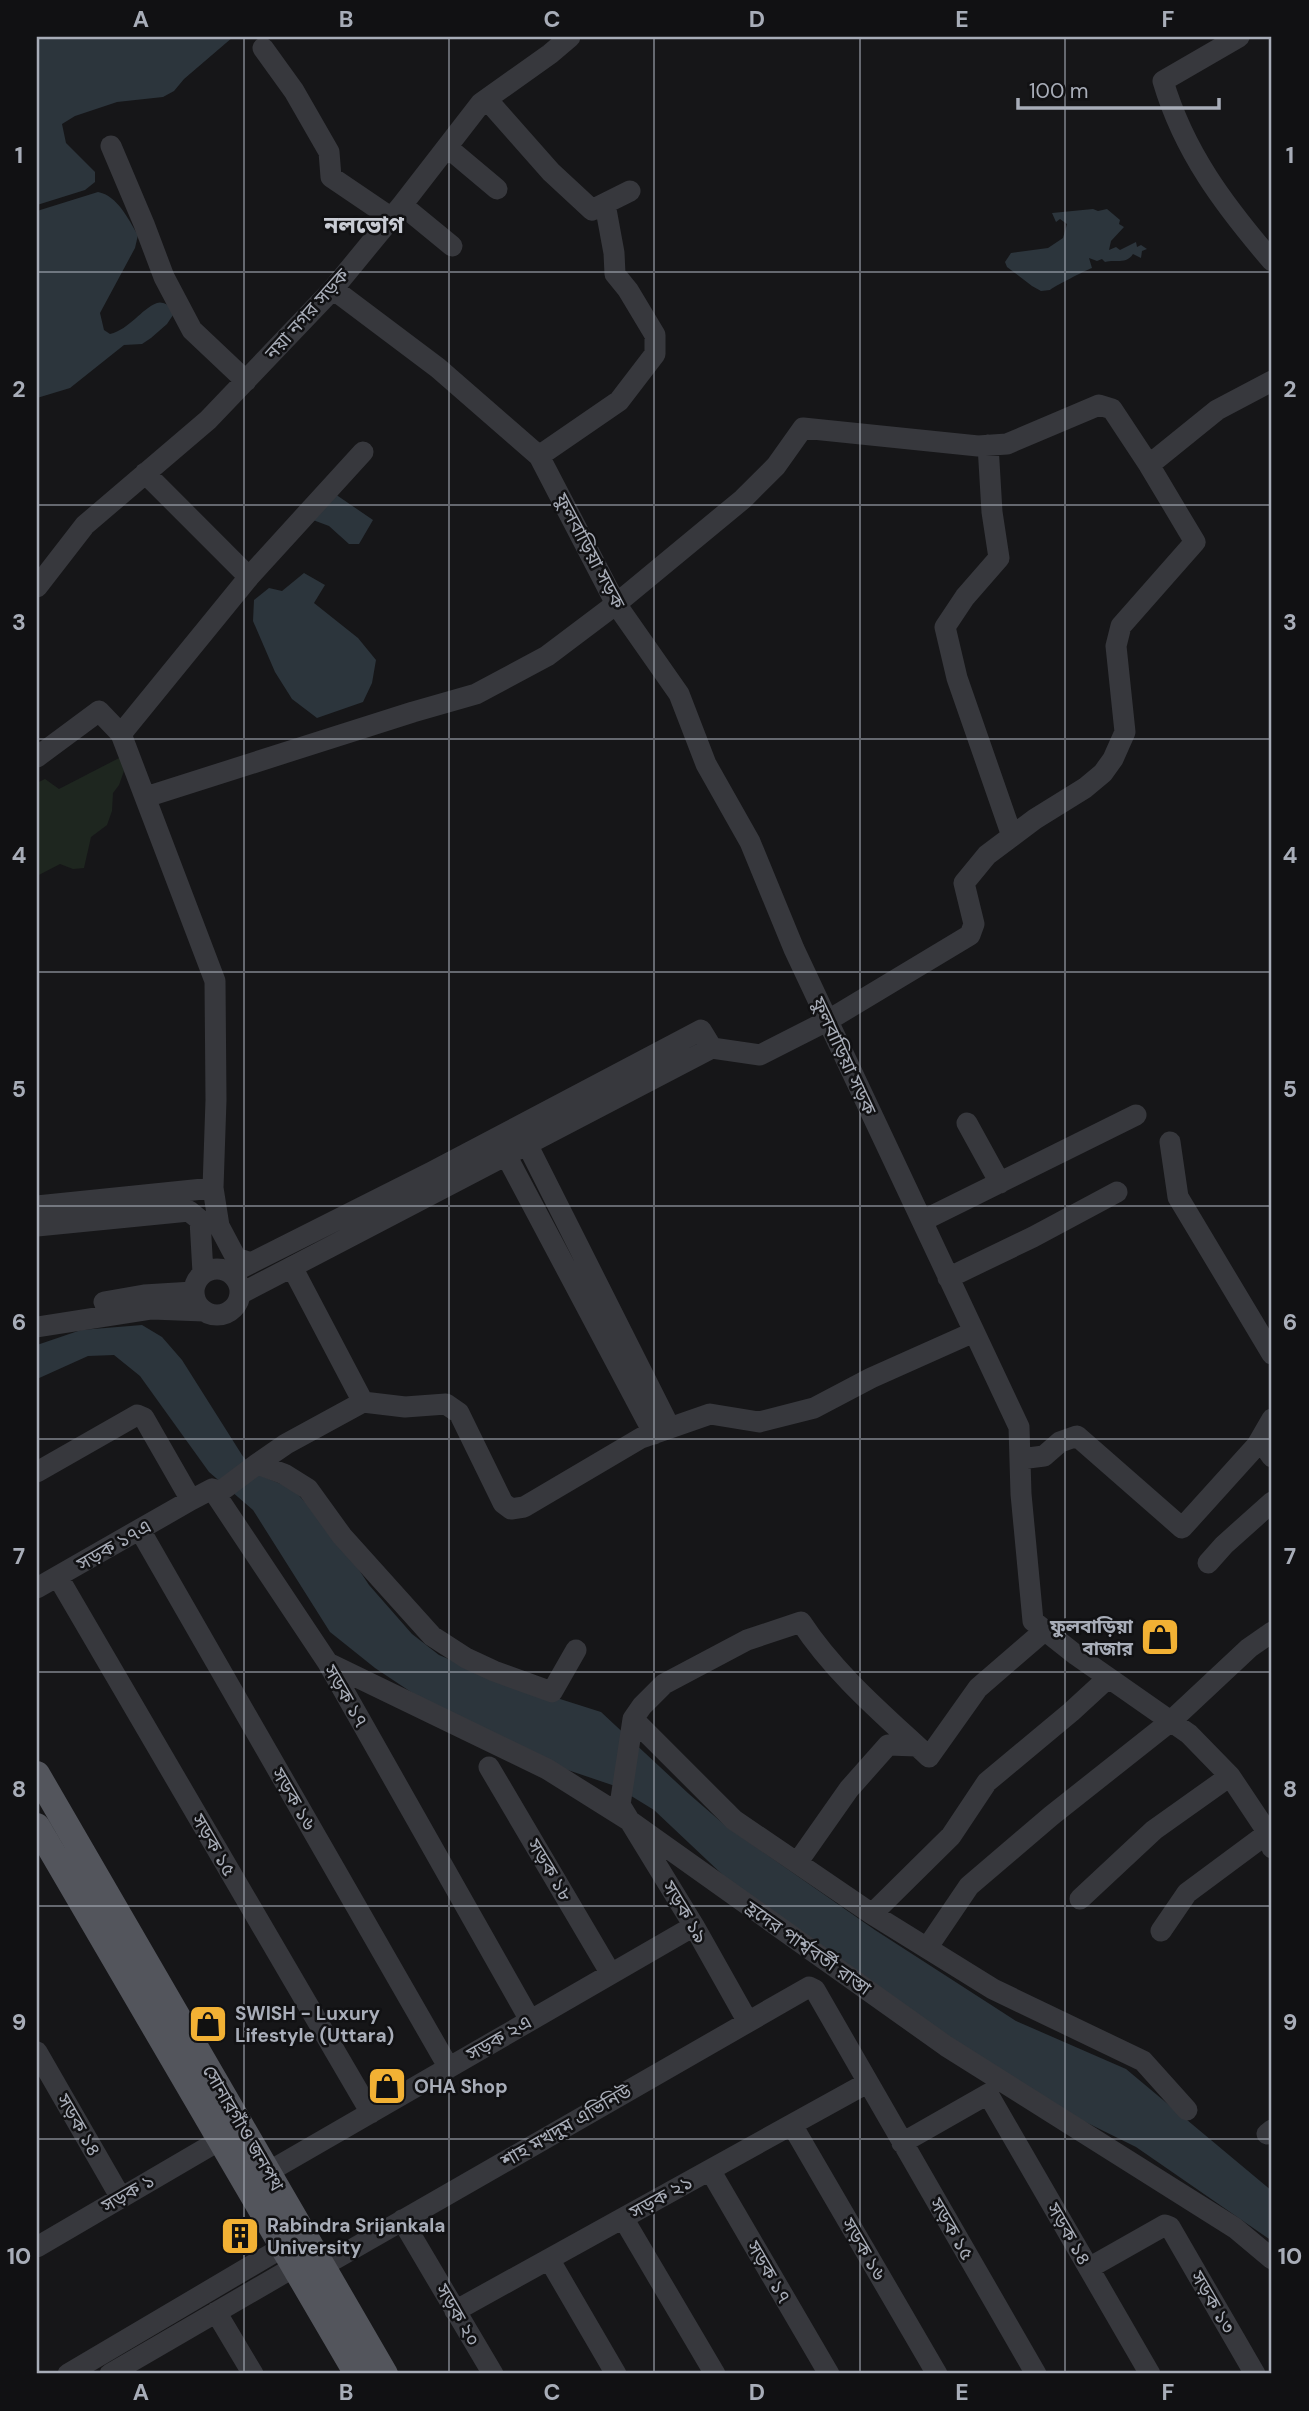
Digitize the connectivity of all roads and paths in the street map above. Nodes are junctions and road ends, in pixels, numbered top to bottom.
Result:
1 (570, 37) edge
2 (1239, 37) edge
3 (263, 48) dead end
4 (490, 103) dead end
5 (111, 146) dead end
6 (447, 147) junction
7 (497, 189) dead end
8 (630, 191) dead end
9 (605, 204) junction
10 (396, 211) junction
11 (452, 246) dead end
12 (1272, 261) edge
13 (332, 289) junction
14 (246, 381) junction
15 (1272, 381) edge
16 (988, 445) junction
17 (363, 452) dead end
18 (539, 456) junction
19 (1149, 465) junction
20 (145, 473) junction
21 (249, 577) junction
22 (37, 587) edge
23 (616, 604) junction
24 (121, 734) junction
25 (37, 757) edge
26 (146, 797) junction
27 (1012, 836) junction
28 (827, 1021) junction
29 (712, 1048) junction
30 (1136, 1115) dead end
31 (967, 1123) dead end
32 (1170, 1142) dead end
33 (527, 1144) junction
34 (506, 1155) junction
35 (1000, 1182) junction
36 (213, 1188) junction
37 (1117, 1192) dead end
38 (37, 1206) edge
39 (922, 1221) junction
40 (37, 1226) edge
41 (251, 1263) junction
42 (292, 1267) junction
43 (203, 1273) junction
44 (231, 1273) junction
45 (948, 1278) junction
46 (194, 1292) junction
47 (240, 1294) junction
48 (204, 1311) junction
49 (37, 1313) edge
50 (37, 1327) edge
51 (974, 1332) junction
52 (1272, 1354) edge
53 (363, 1402) junction
54 (1272, 1419) edge
55 (662, 1431) junction
56 (1264, 1451) edge
57 (1020, 1459) junction
58 (256, 1464) junction
59 (37, 1472) edge
60 (216, 1490) junction
61 (191, 1500) junction
62 (1272, 1502) edge
63 (140, 1530) junction
64 (1208, 1563) dead end
65 (58, 1577) junction
66 (37, 1588) edge
67 (1044, 1631) junction
68 (1272, 1632) edge
69 (576, 1650) dead end
70 (328, 1663) junction
71 (1108, 1678) junction
72 (633, 1719) junction
73 (1171, 1721) junction
74 (917, 1746) junction
75 (489, 1767) dead end
76 (1230, 1776) junction
77 (38, 1777) edge
78 (625, 1813) junction
79 (37, 1826) edge
80 (1270, 1840) edge
81 (797, 1863) junction
82 (1080, 1899) dead end
83 (872, 1914) junction
84 (694, 1926) junction
85 (1161, 1931) dead end
86 (927, 1948) junction
87 (611, 1974) junction
88 (809, 1987) joint
89 (530, 2020) junction
90 (748, 2022) junction
91 (37, 2052) edge
92 (449, 2068) junction
93 (867, 2083) junction
94 (1187, 2109) dead end
95 (371, 2113) junction
96 (792, 2125) junction
97 (220, 2140) junction
98 (902, 2143) junction
99 (710, 2170) junction
100 (268, 2172) junction
101 (121, 2197) junction
102 (623, 2218) junction
103 (402, 2220) junction
104 (38, 2243) edge
105 (304, 2254) junction
106 (549, 2259) junction
107 (1272, 2259) edge
108 (1089, 2268) junction
109 (456, 2311) junction
110 (216, 2312) junction
111 (123, 2371) edge
112 (74, 2373) edge
113 (253, 2374) edge
114 (357, 2374) edge
115 (385, 2374) edge
116 (493, 2374) edge
117 (616, 2374) edge
118 (715, 2374) edge
119 (829, 2374) edge
120 (937, 2374) edge
121 (1036, 2374) edge
122 (1150, 2374) edge
123 (1255, 2374) edge

1 - 6 street, নয়া নগর সড়ক
2 - 12 street
3 - 10 street
4 - 9 street
5 - 14 street
6 - 7 street
6 - 10 street, নয়া নগর সড়ক
8 - 9 street
9 - 18 street
10 - 11 street
10 - 13 street, নয়া নগর সড়ক
13 - 14 street, নয়া নগর সড়ক
13 - 18 street, ফুলবাড়িয়া সড়ক
14 - 20 street, নয়া নগর সড়ক
15 - 19 street
16 - 19 street
16 - 23 street
16 - 27 street
17 - 21 street
18 - 23 street, ফুলবাড়িয়া সড়ক
19 - 27 street
20 - 21 street
20 - 22 street, নয়া নগর সড়ক
21 - 24 street
23 - 26 street
23 - 28 street, ফুলবাড়িয়া সড়ক
24 - 25 street
24 - 26 street
26 - 36 street
27 - 28 street
28 - 29 street
28 - 39 street, ফুলবাড়িয়া সড়ক
29 - 33 street
29 - 41 street
30 - 35 street
31 - 35 street
32 - 52 street
33 - 34 street
33 - 55 street
34 - 42 street
34 - 55 street
35 - 39 street
36 - 38 street
36 - 41 street
37 - 45 street
39 - 45 street, ফুলবাড়িয়া সড়ক
40 - 43 street
41 - 44 street
42 - 47 street
42 - 53 street
43 - 44 street
43 - 46 street
44 - 47 street
45 - 51 street, ফুলবাড়িয়া সড়ক
46 - 48 street
46 - 49 street
47 - 48 street
48 - 50 street
51 - 55 street
51 - 57 street, ফুলবাড়িয়া সড়ক
53 - 55 street
53 - 58 street
54 - 56 street
56 - 57 street
57 - 67 street, ফুলবাড়িয়া সড়ক
58 - 60 street
58 - 69 street
59 - 61 street
60 - 61 street
60 - 70 street, সড়ক ১৭
61 - 63 street, সড়ক ১৭এ
62 - 64 street
63 - 65 street, সড়ক ১৭এ
63 - 92 street, সড়ক ১৬
65 - 66 street, সড়ক ১৭এ
65 - 95 street, সড়ক ১৫
67 - 71 street
67 - 74 street
68 - 73 street
70 - 78 street, হ্রদের পার্শ্ববর্তী রাস্তা
70 - 89 street, সড়ক ১৭
71 - 73 street
71 - 83 street
72 - 74 street
72 - 78 street
72 - 81 street
73 - 76 street
73 - 86 street
74 - 81 street
75 - 87 street, সড়ক ১৮
76 - 80 street
76 - 82 street
77 - 100 main road, সোনারগাঁও জনপথ
78 - 84 street, সড়ক ১৯
78 - 107 street, হ্রদের পার্শ্ববর্তী রাস্তা
79 - 97 main road, সোনারগাঁও জনপথ
80 - 85 street
81 - 83 street
83 - 86 street
84 - 87 street, সড়ক ২এ
84 - 90 street, সড়ক ১৯
86 - 94 street
87 - 89 street, সড়ক ২এ
88 - 90 street, শাহ মখদুম এভিনিউ
88 - 93 street, সড়ক ১৫
89 - 92 street, সড়ক ২এ
90 - 103 street, শাহ মখদুম এভিনিউ
91 - 101 street, সড়ক ১৪
92 - 95 street, সড়ক ২এ
93 - 96 street, সড়ক ২১
93 - 98 street, সড়ক ১৫
95 - 100 street, সড়ক ২এ
96 - 99 street, সড়ক ২১
96 - 120 street, সড়ক ১৬
97 - 101 street, সড়ক ১
97 - 105 main road, সোনারগাঁও জনপথ
98 - 108 street, সড়ক ১৪
98 - 121 street, সড়ক ১৫
99 - 102 street, সড়ক ২১
99 - 119 street, সড়ক ১৭
100 - 105 main road, সোনারগাঁও জনপথ
101 - 104 street, সড়ক ১
102 - 106 street, সড়ক ২১
102 - 118 street
103 - 105 street, শাহ মখদুম এভিনিউ
103 - 109 street, সড়ক ২০
105 - 110 street, শাহ মখদুম এভিনিউ
105 - 112 street, শাহ মখদুম এভিনিউ
105 - 114 main road, সোনারগাঁও জনপথ
105 - 115 main road, সোনারগাঁও জনপথ
106 - 109 street, সড়ক ২১
106 - 117 street
108 - 122 street, সড়ক ১৪
108 - 123 street, সড়ক ১৩
109 - 116 street, সড়ক ২০
110 - 111 street, শাহ মখদুম এভিনিউ
110 - 113 street

